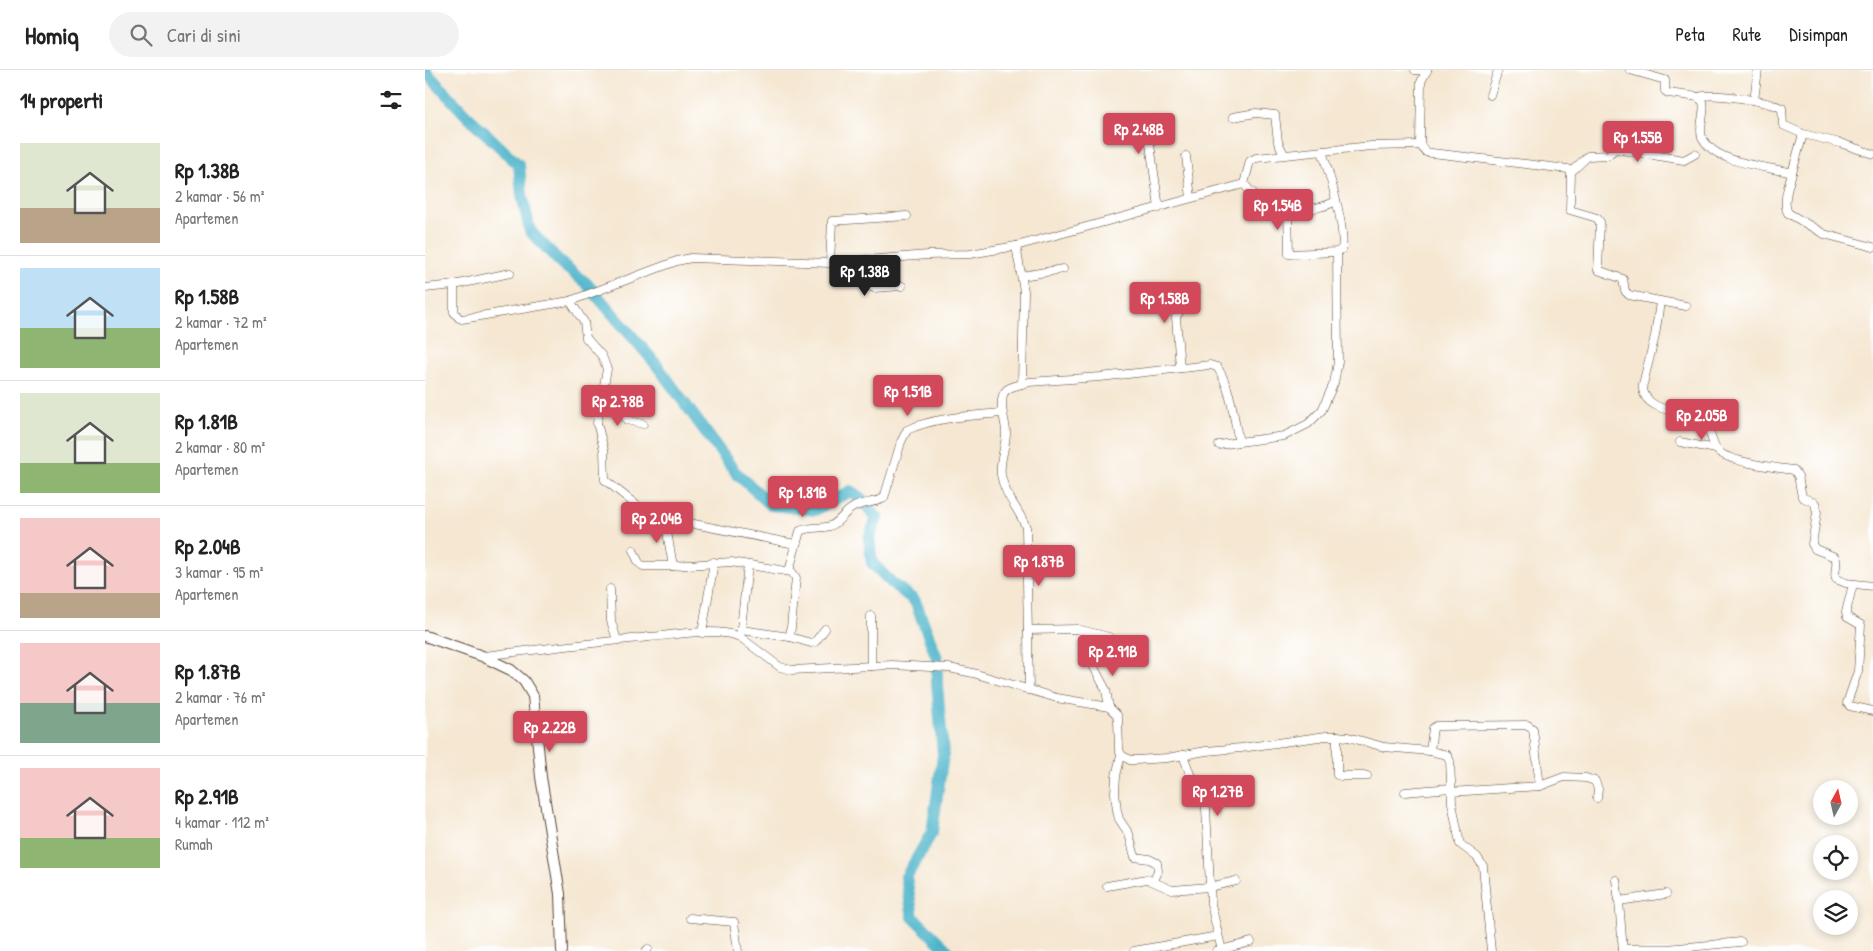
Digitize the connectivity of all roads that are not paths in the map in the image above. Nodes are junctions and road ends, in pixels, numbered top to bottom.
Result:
1 (1415, 70) edge
2 (1427, 70) edge
3 (1498, 70) edge
4 (1630, 70) edge
5 (1758, 70) edge
6 (1490, 95) dead end
7 (1698, 97) junction
8 (1754, 100) junction
9 (1233, 116) dead end
10 (1167, 131) dead end
11 (1803, 134) junction
12 (1420, 146) junction
13 (1322, 151) junction
14 (1284, 154) junction
15 (1695, 154) dead end
16 (1873, 154) edge
17 (1186, 156) dead end
18 (1571, 172) junction
19 (1792, 173) junction
20 (1244, 184) junction
21 (1191, 198) junction
22 (1336, 201) junction
23 (1159, 208) junction
24 (1289, 208) junction
25 (907, 216) dead end
26 (1016, 246) junction
27 (1873, 247) edge
28 (1337, 252) junction
29 (866, 260) junction
30 (830, 263) junction
31 (1063, 269) dead end
32 (510, 273) dead end
33 (1022, 276) junction
34 (454, 285) junction
35 (902, 286) dead end
36 (425, 288) edge
37 (1196, 288) dead end
38 (570, 301) junction
39 (1660, 302) junction
40 (1686, 306) dead end
41 (1180, 368) junction
42 (1022, 384) junction
43 (600, 404) junction
44 (1001, 413) junction
45 (643, 424) dead end
46 (1239, 442) junction
47 (1680, 442) dead end
48 (1219, 445) dead end
49 (1717, 449) junction
50 (657, 522) junction
51 (795, 544) junction
52 (633, 550) dead end
53 (714, 562) junction
54 (748, 565) junction
55 (673, 566) junction
56 (789, 571) junction
57 (1853, 584) junction
58 (1873, 586) edge
59 (609, 589) dead end
60 (871, 616) dead end
61 (825, 629) dead end
62 (1028, 630) junction
63 (702, 633) junction
64 (740, 634) junction
65 (425, 636) edge
66 (790, 637) junction
67 (1109, 637) dead end
68 (617, 640) junction
69 (482, 656) junction
70 (1088, 656) dead end
71 (871, 666) junction
72 (1029, 690) junction
73 (1109, 707) junction
74 (1873, 711) edge
75 (1337, 736) junction
76 (1430, 751) junction
77 (1121, 755) junction
78 (1183, 755) junction
79 (1367, 776) dead end
80 (1540, 786) junction
81 (1451, 790) junction
82 (1405, 792) dead end
83 (1597, 798) dead end
84 (1616, 880) dead end
85 (1155, 881) junction
86 (1236, 881) dead end
87 (1107, 886) dead end
88 (1209, 887) junction
89 (1666, 894) dead end
90 (1619, 901) junction
91 (689, 918) dead end
92 (1218, 936) junction
93 (1251, 942) dead end
94 (1741, 942) dead end
95 (1623, 950) edge
96 (563, 951) edge
97 (738, 951) edge
98 (1134, 951) edge
99 (1220, 951) edge
100 (1491, 951) edge

1 - 2 street
2 - 12 street
3 - 6 street
4 - 7 street
5 - 8 street
7 - 8 street
7 - 19 street
8 - 11 street
9 - 14 street
10 - 23 street
11 - 16 street
11 - 19 street
12 - 13 street
12 - 18 street
13 - 14 street
13 - 22 street
14 - 20 street
15 - 18 street
17 - 21 street
18 - 39 street
19 - 27 street
20 - 21 street
20 - 24 street
21 - 23 street
22 - 24 street
22 - 28 street
23 - 26 street
24 - 28 street
25 - 30 street
26 - 29 street
26 - 33 street
28 - 46 street
29 - 30 street
29 - 35 street
30 - 38 street
31 - 33 street
32 - 34 street
33 - 42 street
34 - 36 street
34 - 38 street
37 - 41 street
38 - 43 street
39 - 40 street
39 - 49 street
41 - 42 street
41 - 46 street
42 - 44 street
43 - 45 street
43 - 50 street
44 - 51 street
44 - 62 street
46 - 48 street
47 - 49 street
49 - 57 street
50 - 51 street
50 - 55 street
51 - 56 street
52 - 55 street
53 - 54 street
53 - 55 street
53 - 63 street
54 - 56 street
54 - 64 street
56 - 66 street
57 - 58 street
57 - 74 street
59 - 68 street
60 - 71 street
61 - 66 street
62 - 67 street
62 - 72 street
63 - 64 street
63 - 68 street
64 - 66 street
64 - 71 street
65 - 69 street
68 - 69 street
69 - 96 street
70 - 73 street
71 - 72 street
72 - 73 street
73 - 77 street
75 - 76 street
75 - 78 street
75 - 79 street
76 - 80 street
76 - 81 street
77 - 78 street
77 - 85 street
78 - 88 street
80 - 81 street
80 - 83 street
81 - 82 street
81 - 100 street
84 - 90 street
85 - 87 street
85 - 88 street
86 - 88 street
88 - 92 street
89 - 90 street
90 - 95 street
91 - 97 street
92 - 98 street
92 - 99 street
93 - 99 street
94 - 95 street

